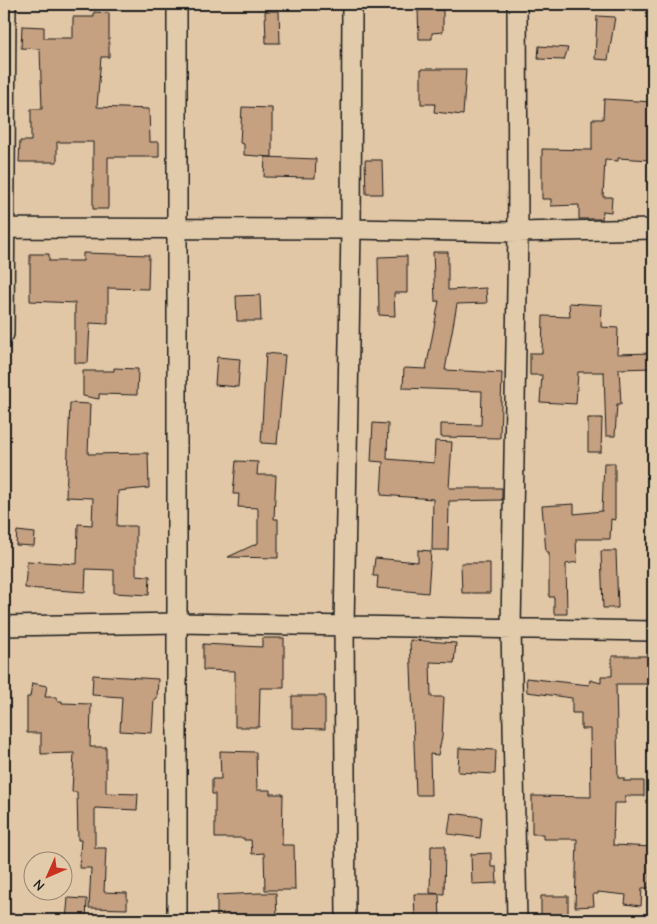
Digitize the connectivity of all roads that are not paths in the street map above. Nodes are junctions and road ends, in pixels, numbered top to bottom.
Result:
1 (6, 4) edge
2 (177, 4) edge
3 (352, 4) edge
4 (517, 4) edge
5 (4, 228) edge
6 (176, 229) junction
7 (351, 229) junction
8 (653, 229) edge
9 (518, 232) junction
10 (4, 334) edge
11 (179, 622) junction
12 (4, 626) edge
13 (344, 626) junction
14 (511, 628) junction
15 (653, 631) edge
16 (177, 920) edge
17 (346, 920) edge
18 (517, 920) edge

1 - 5 street
2 - 6 street
3 - 7 street
4 - 9 street
5 - 6 street
5 - 10 street
6 - 7 street
6 - 11 street
7 - 9 street
7 - 13 street
8 - 9 street
9 - 14 street
11 - 12 street
11 - 13 street
11 - 16 street
13 - 14 street
13 - 17 street
14 - 15 street
14 - 18 street

